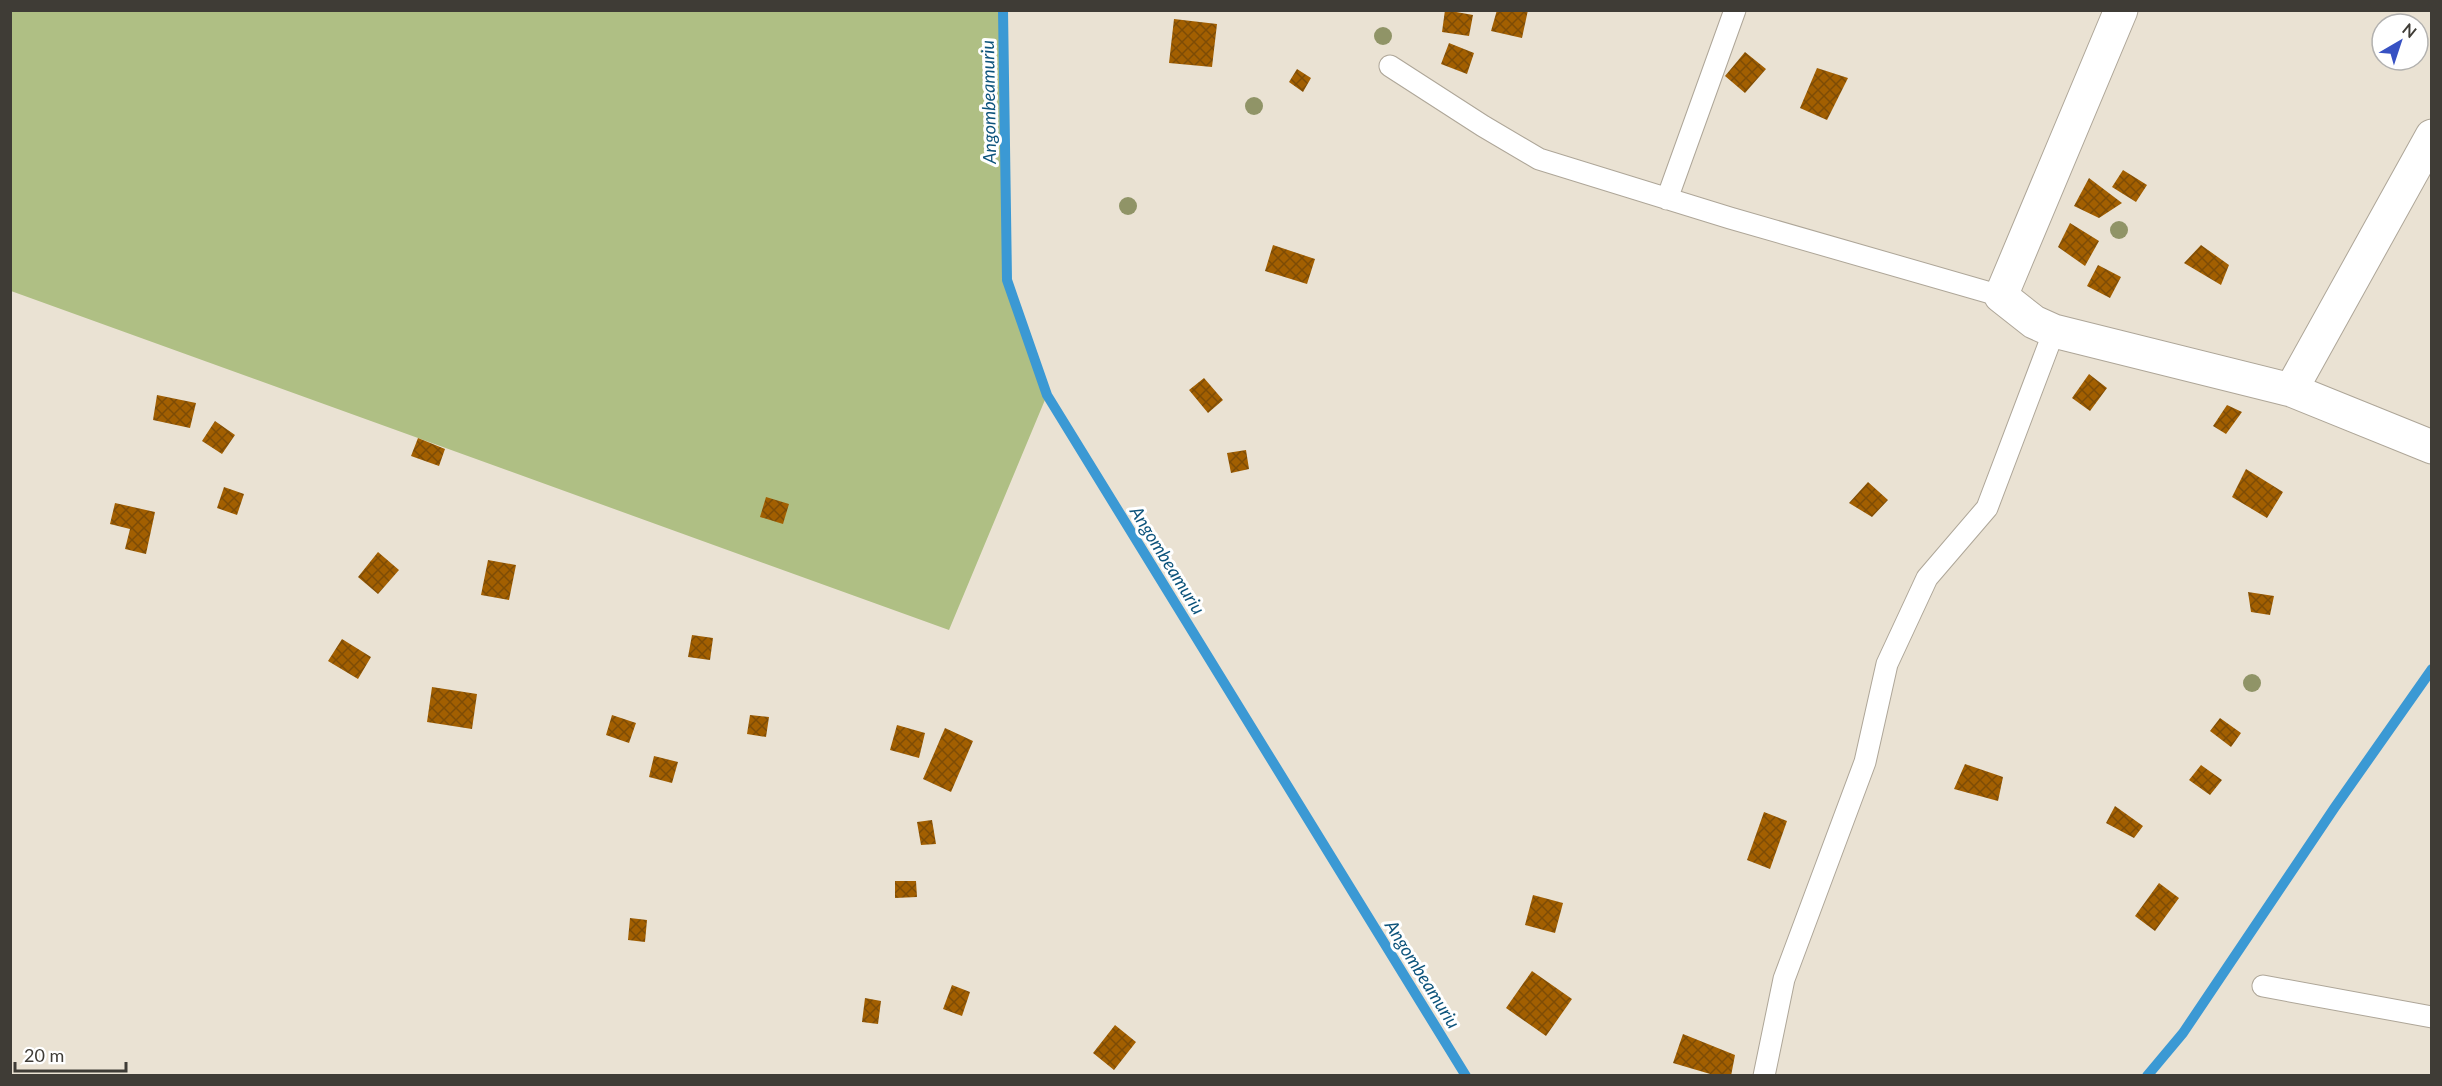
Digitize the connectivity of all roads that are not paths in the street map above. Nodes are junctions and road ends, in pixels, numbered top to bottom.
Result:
1 (1735, 10) edge
2 (2121, 10) edge
3 (1390, 66) dead end
4 (2432, 136) edge
5 (1667, 199) junction
6 (2001, 296) junction
7 (2054, 331) junction
8 (2291, 390) junction
9 (2432, 447) edge
10 (2263, 986) dead end
11 (2432, 1017) edge
12 (1764, 1076) edge

1 - 5 lane
2 - 6 street
3 - 5 lane
4 - 8 street
5 - 6 lane
6 - 7 street
7 - 8 street
7 - 12 lane
8 - 9 street
10 - 11 lane

